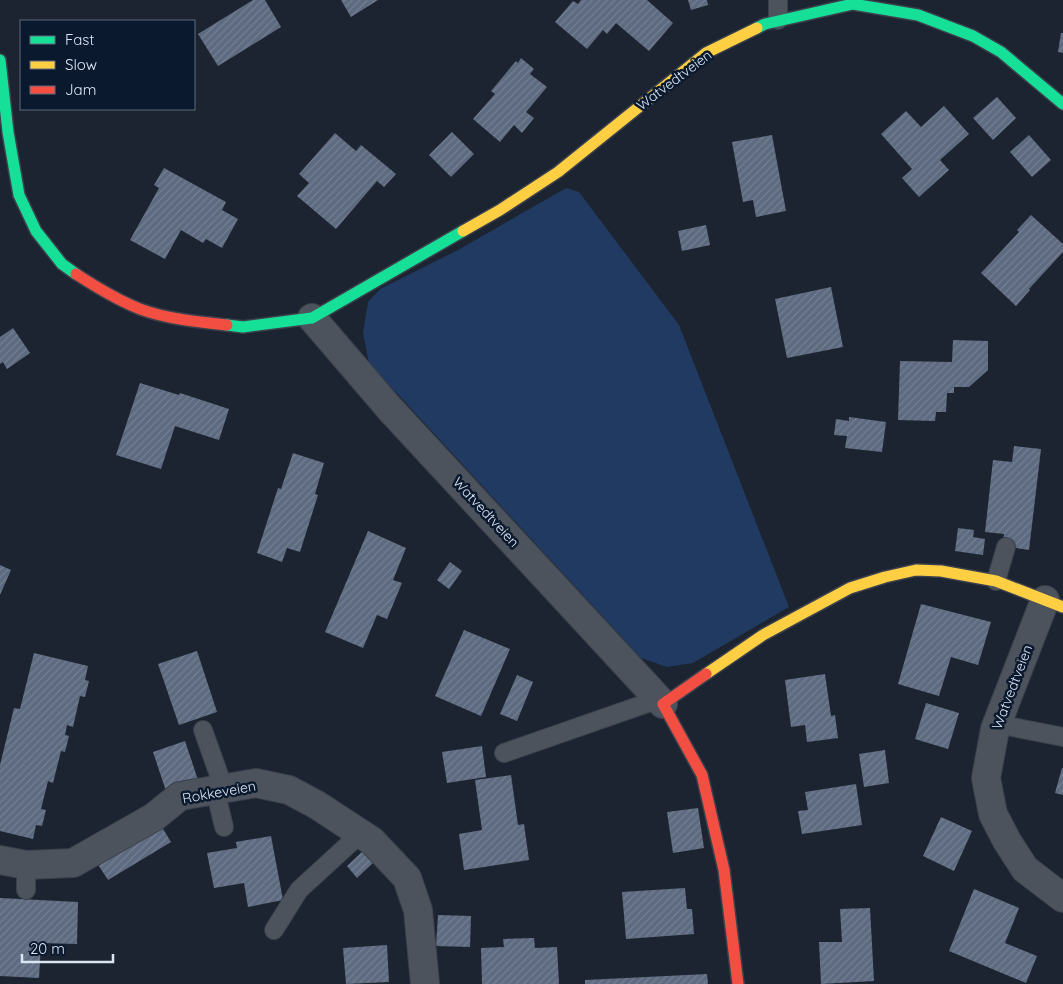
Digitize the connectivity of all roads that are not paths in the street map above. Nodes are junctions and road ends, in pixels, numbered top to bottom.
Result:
1 (778, 0) edge
2 (778, 20) junction
3 (0, 60) edge
4 (1063, 104) edge
5 (312, 318) junction
6 (1006, 548) dead end
7 (996, 581) junction
8 (1054, 604) edge
9 (661, 701) junction
10 (997, 724) junction
11 (203, 730) dead end
12 (1063, 737) edge
13 (504, 752) dead end
14 (220, 789) junction
15 (224, 827) dead end
16 (360, 834) junction
17 (17, 871) edge
18 (1063, 898) edge
19 (274, 930) dead end
20 (425, 984) edge
21 (738, 984) edge

1 - 2 lane
2 - 4 street, Watvedtveien
2 - 5 street, Watvedtveien
3 - 5 street, Watvedtveien
5 - 9 street, Watvedtveien
6 - 7 lane
7 - 8 street, Watvedtveien
7 - 9 street, Watvedtveien
8 - 10 street, Watvedtveien
9 - 13 lane
9 - 21 street, Watvedtveien
10 - 12 lane
10 - 18 street, Watvedtveien
11 - 14 lane
14 - 15 lane
14 - 16 street, Rokkeveien
14 - 17 street, Rokkeveien
16 - 19 lane
16 - 20 street, Rokkeveien

